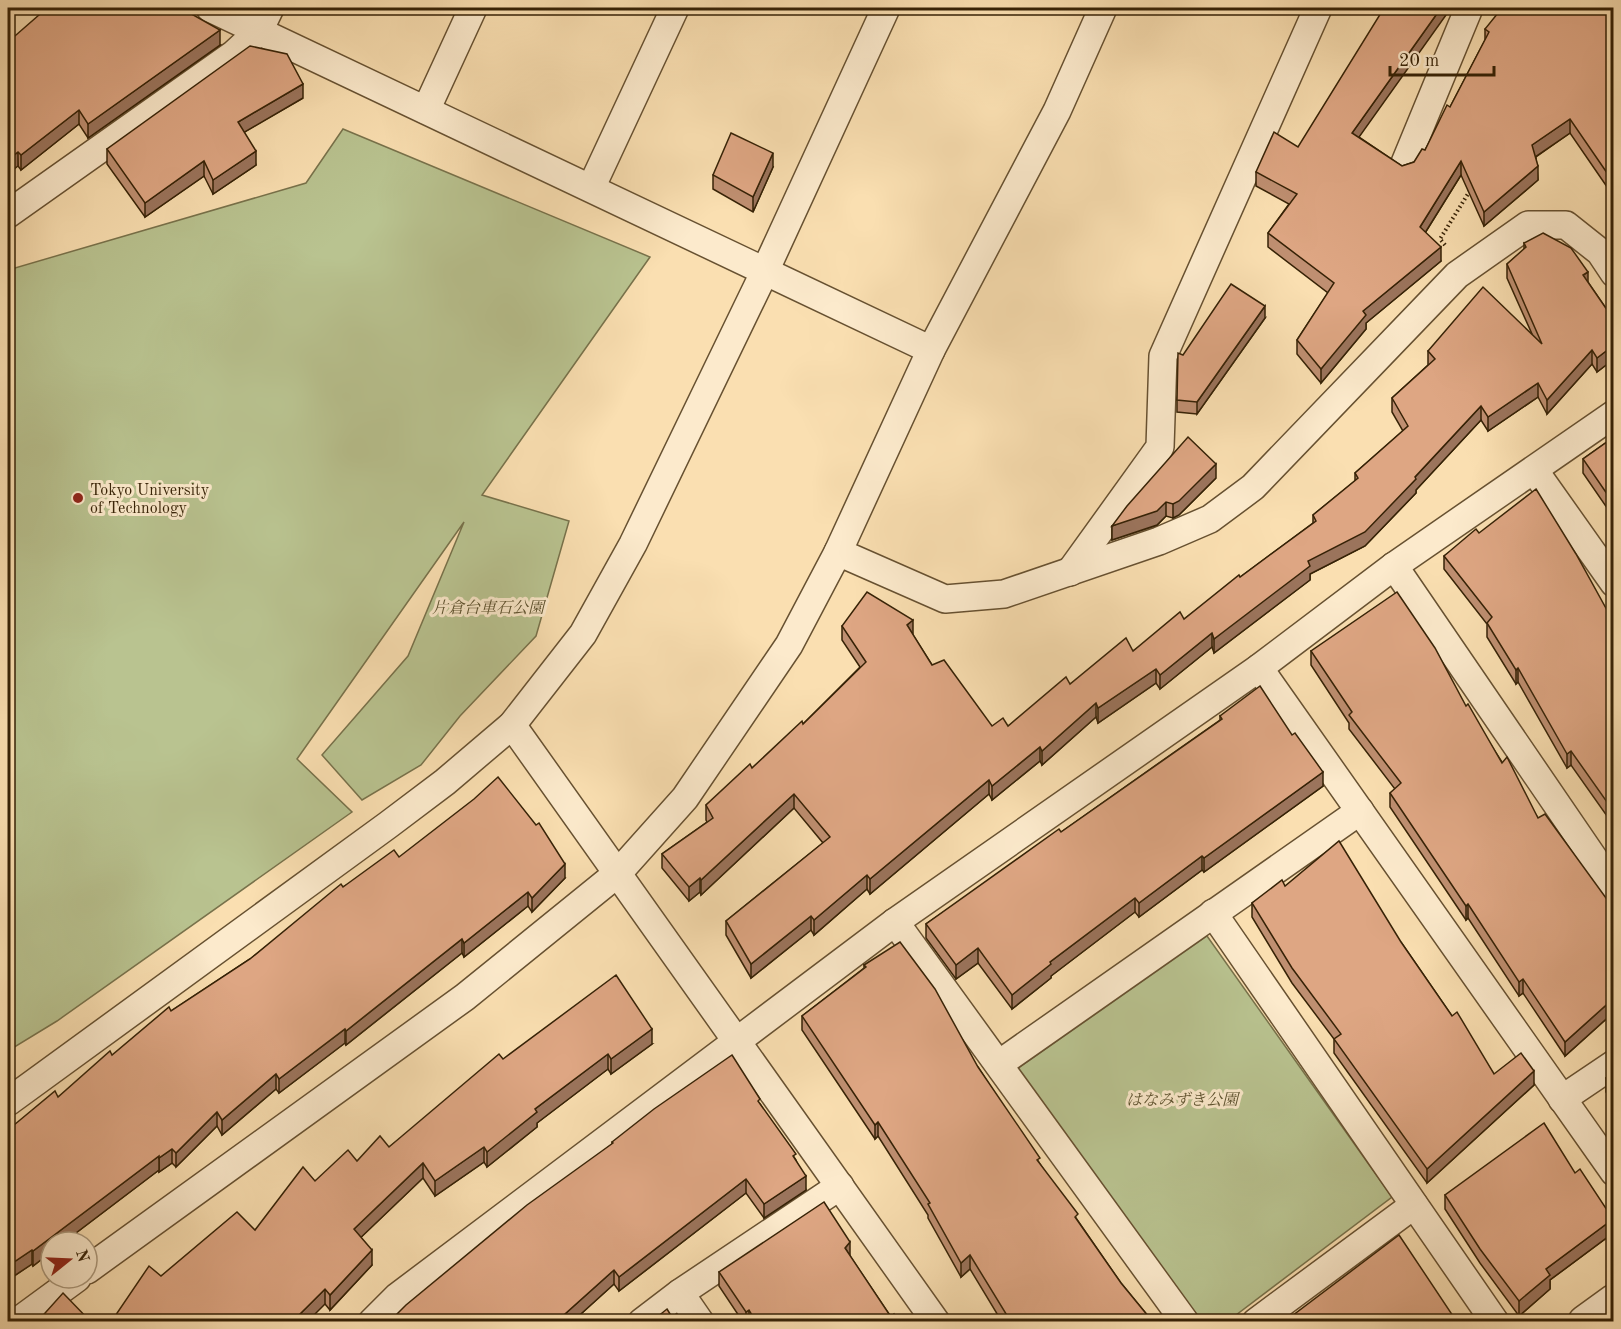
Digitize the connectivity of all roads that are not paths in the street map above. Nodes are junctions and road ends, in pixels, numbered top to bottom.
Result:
1 (210, 8) edge
2 (473, 8) edge
3 (675, 8) edge
4 (886, 8) edge
5 (1104, 8) edge
6 (1318, 8) edge
7 (1469, 8) edge
8 (265, 19) edge
9 (426, 110) junction
10 (1405, 163) edge
11 (591, 188) junction
12 (8, 214) edge
13 (765, 271) junction
14 (1614, 273) edge
15 (931, 350) junction
16 (1614, 414) edge
17 (1534, 470) junction
18 (838, 552) junction
19 (1394, 566) junction
20 (1070, 572) junction
21 (1614, 583) edge
22 (1258, 668) junction
23 (512, 724) junction
24 (1360, 812) junction
25 (618, 873) junction
26 (1614, 888) edge
27 (1213, 913) junction
28 (896, 922) junction
29 (737, 1041) junction
30 (999, 1064) junction
31 (1614, 1064) edge
32 (1563, 1099) junction
33 (8, 1102) edge
34 (1614, 1172) edge
35 (840, 1186) junction
36 (1414, 1205) junction
37 (99, 1261) edge
38 (60, 1290) edge
39 (680, 1293) junction
40 (1614, 1301) edge
41 (16, 1322) edge
42 (372, 1322) edge
43 (642, 1322) edge
44 (700, 1322) edge
45 (936, 1322) edge
46 (1185, 1322) edge
47 (1256, 1322) edge
48 (1495, 1322) edge
49 (1584, 1322) edge

1 - 8 street
2 - 9 street
3 - 11 street
4 - 13 street
5 - 15 street
6 - 20 street
7 - 10 street
8 - 9 street
8 - 12 street
9 - 11 street
11 - 13 street
13 - 15 street
13 - 23 street
14 - 20 street
15 - 18 street
16 - 17 street
17 - 19 street
17 - 21 street
18 - 20 street
18 - 25 street
19 - 22 street
19 - 26 street
22 - 24 street
22 - 28 street
23 - 25 street
23 - 33 street
24 - 27 street
24 - 32 street
25 - 29 street
25 - 37 street
27 - 30 street
27 - 36 street
28 - 29 street
28 - 30 street
29 - 35 street
29 - 42 street
30 - 46 street
31 - 32 street
32 - 34 street
35 - 39 street
35 - 45 street
36 - 47 street
36 - 48 street
38 - 41 street
39 - 43 street
39 - 44 street
40 - 49 street

